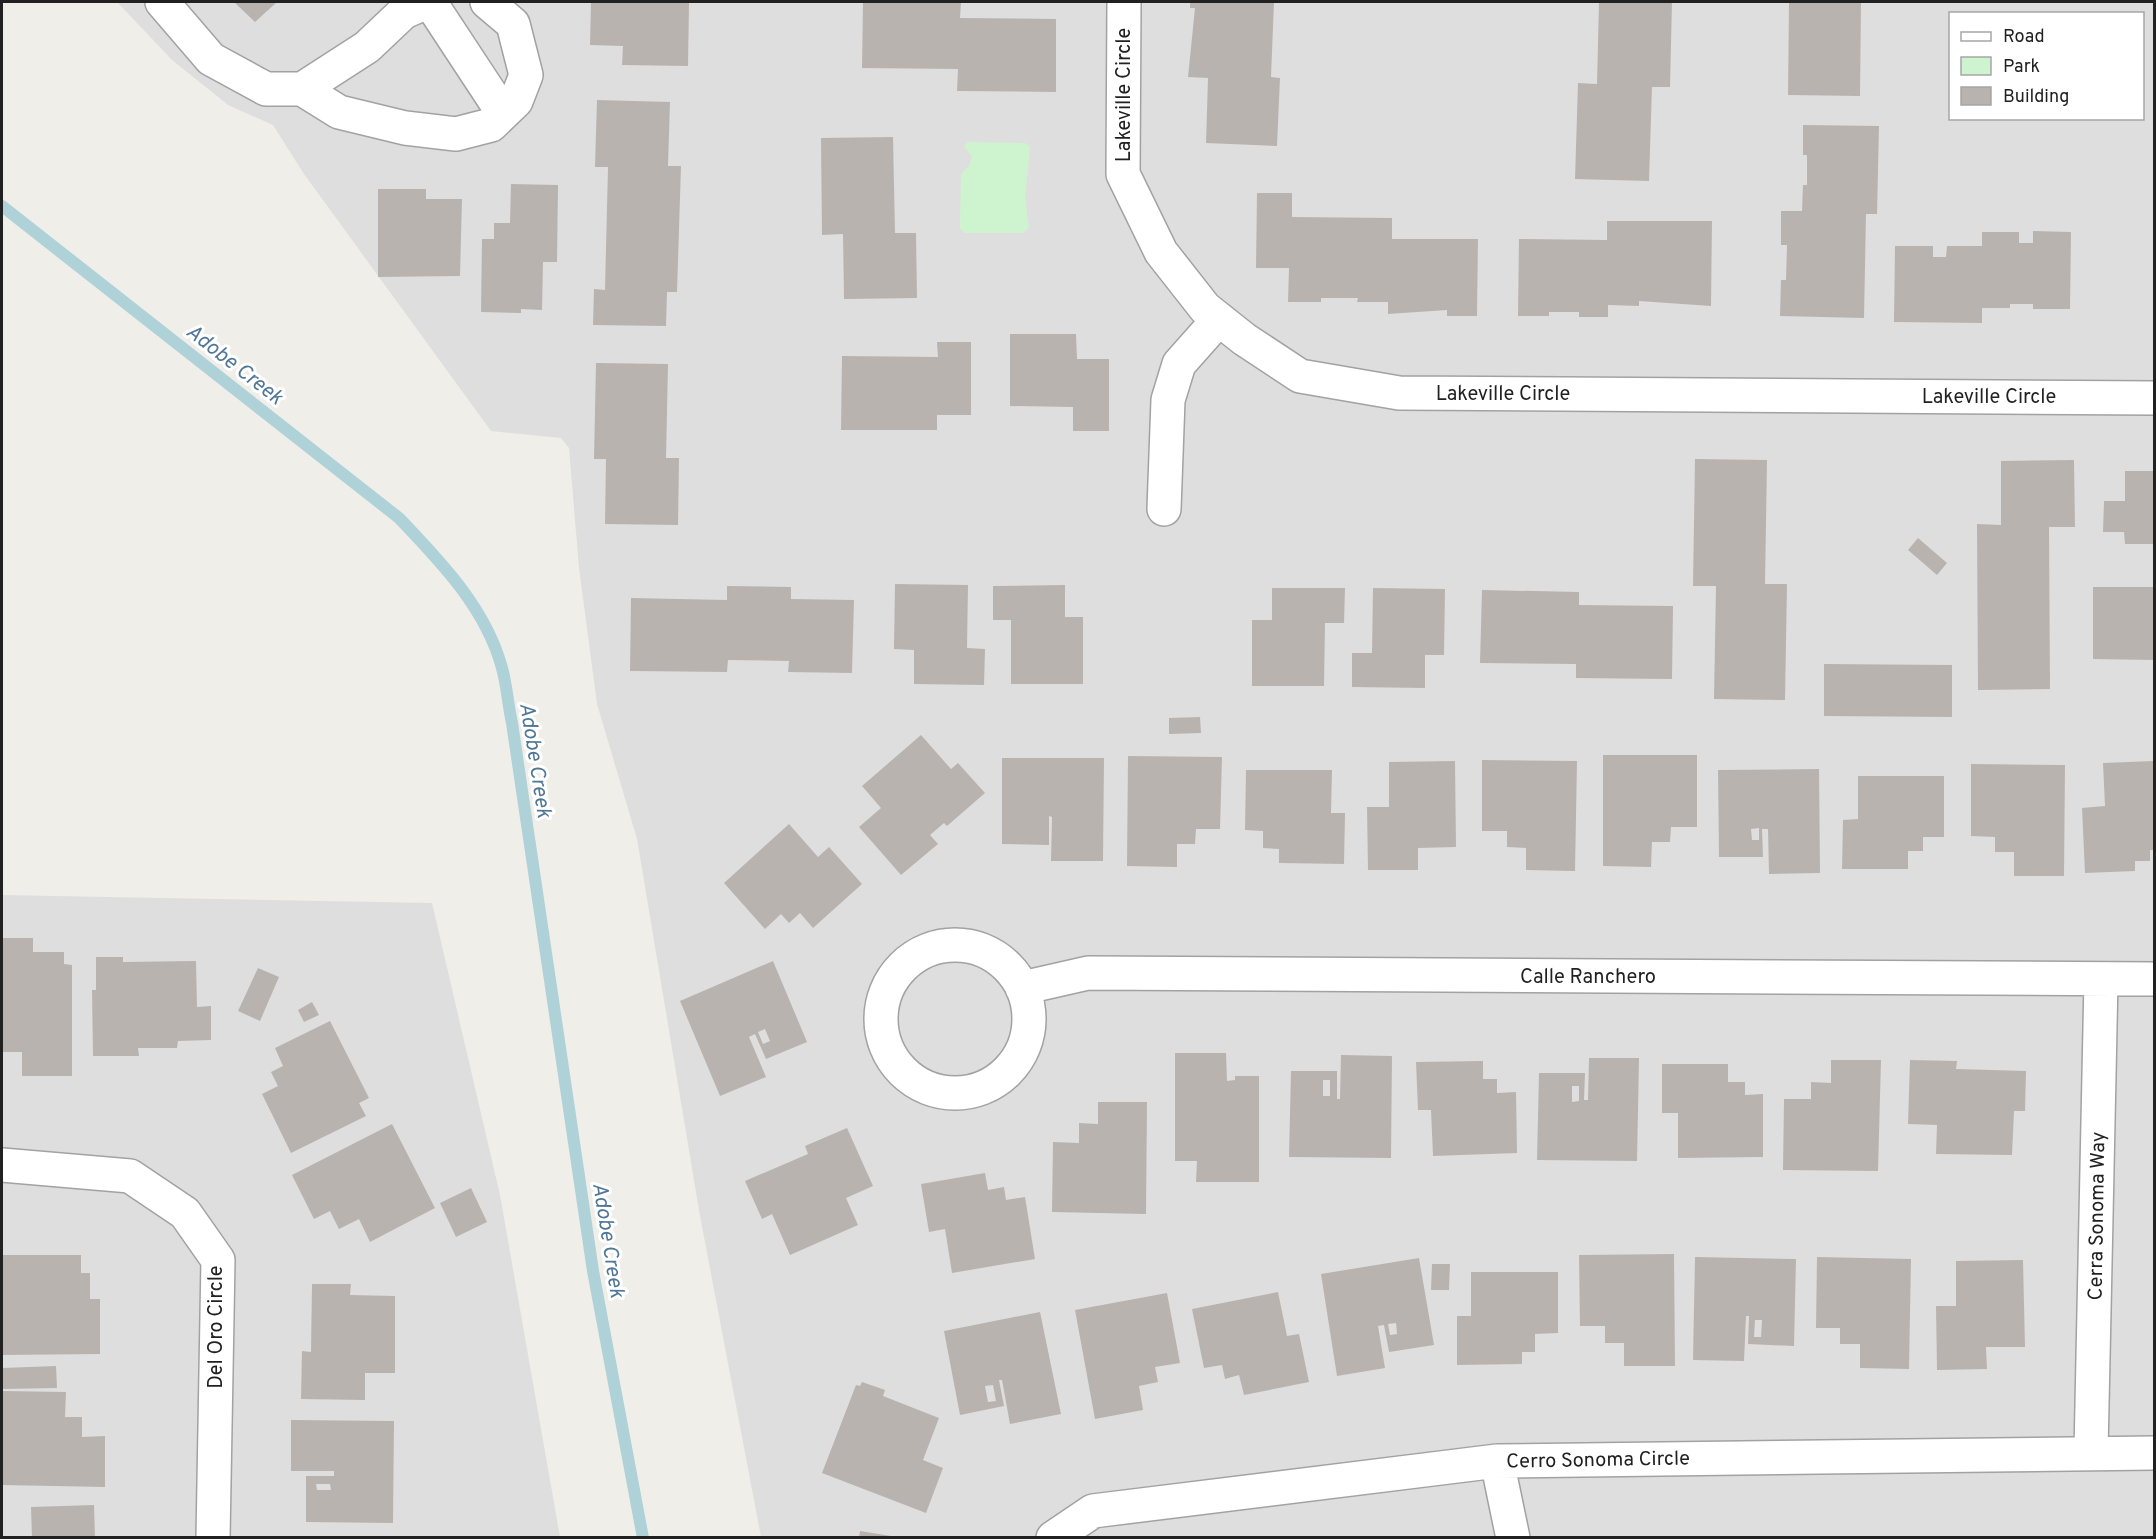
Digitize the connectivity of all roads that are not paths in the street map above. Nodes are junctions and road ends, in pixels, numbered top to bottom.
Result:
1 (162, 2) edge
2 (429, 2) edge
3 (487, 2) edge
4 (1124, 2) edge
5 (302, 88) junction
6 (504, 113) junction
7 (1219, 319) junction
8 (2154, 398) edge
9 (1164, 509) dead end
10 (2154, 979) edge
11 (2101, 980) junction
12 (1022, 988) junction
13 (2, 1165) edge
14 (2091, 1452) junction
15 (2154, 1453) edge
16 (1497, 1461) junction
17 (213, 1538) edge
18 (1053, 1538) edge
19 (1513, 1538) edge

1 - 5 street
2 - 5 street
2 - 6 street
3 - 6 street
4 - 7 street, Lakeville Circle
5 - 6 street
7 - 8 street, Lakeville Circle
7 - 9 street
10 - 11 street, Calle Ranchero
11 - 12 street, Calle Ranchero
11 - 14 street, Cerra Sonoma Way
12 - 12 street
13 - 17 street, Del Oro Circle
14 - 15 street, Cerro Sonoma Circle
14 - 16 street, Cerro Sonoma Circle
16 - 18 street, Cerro Sonoma Circle
16 - 19 street

